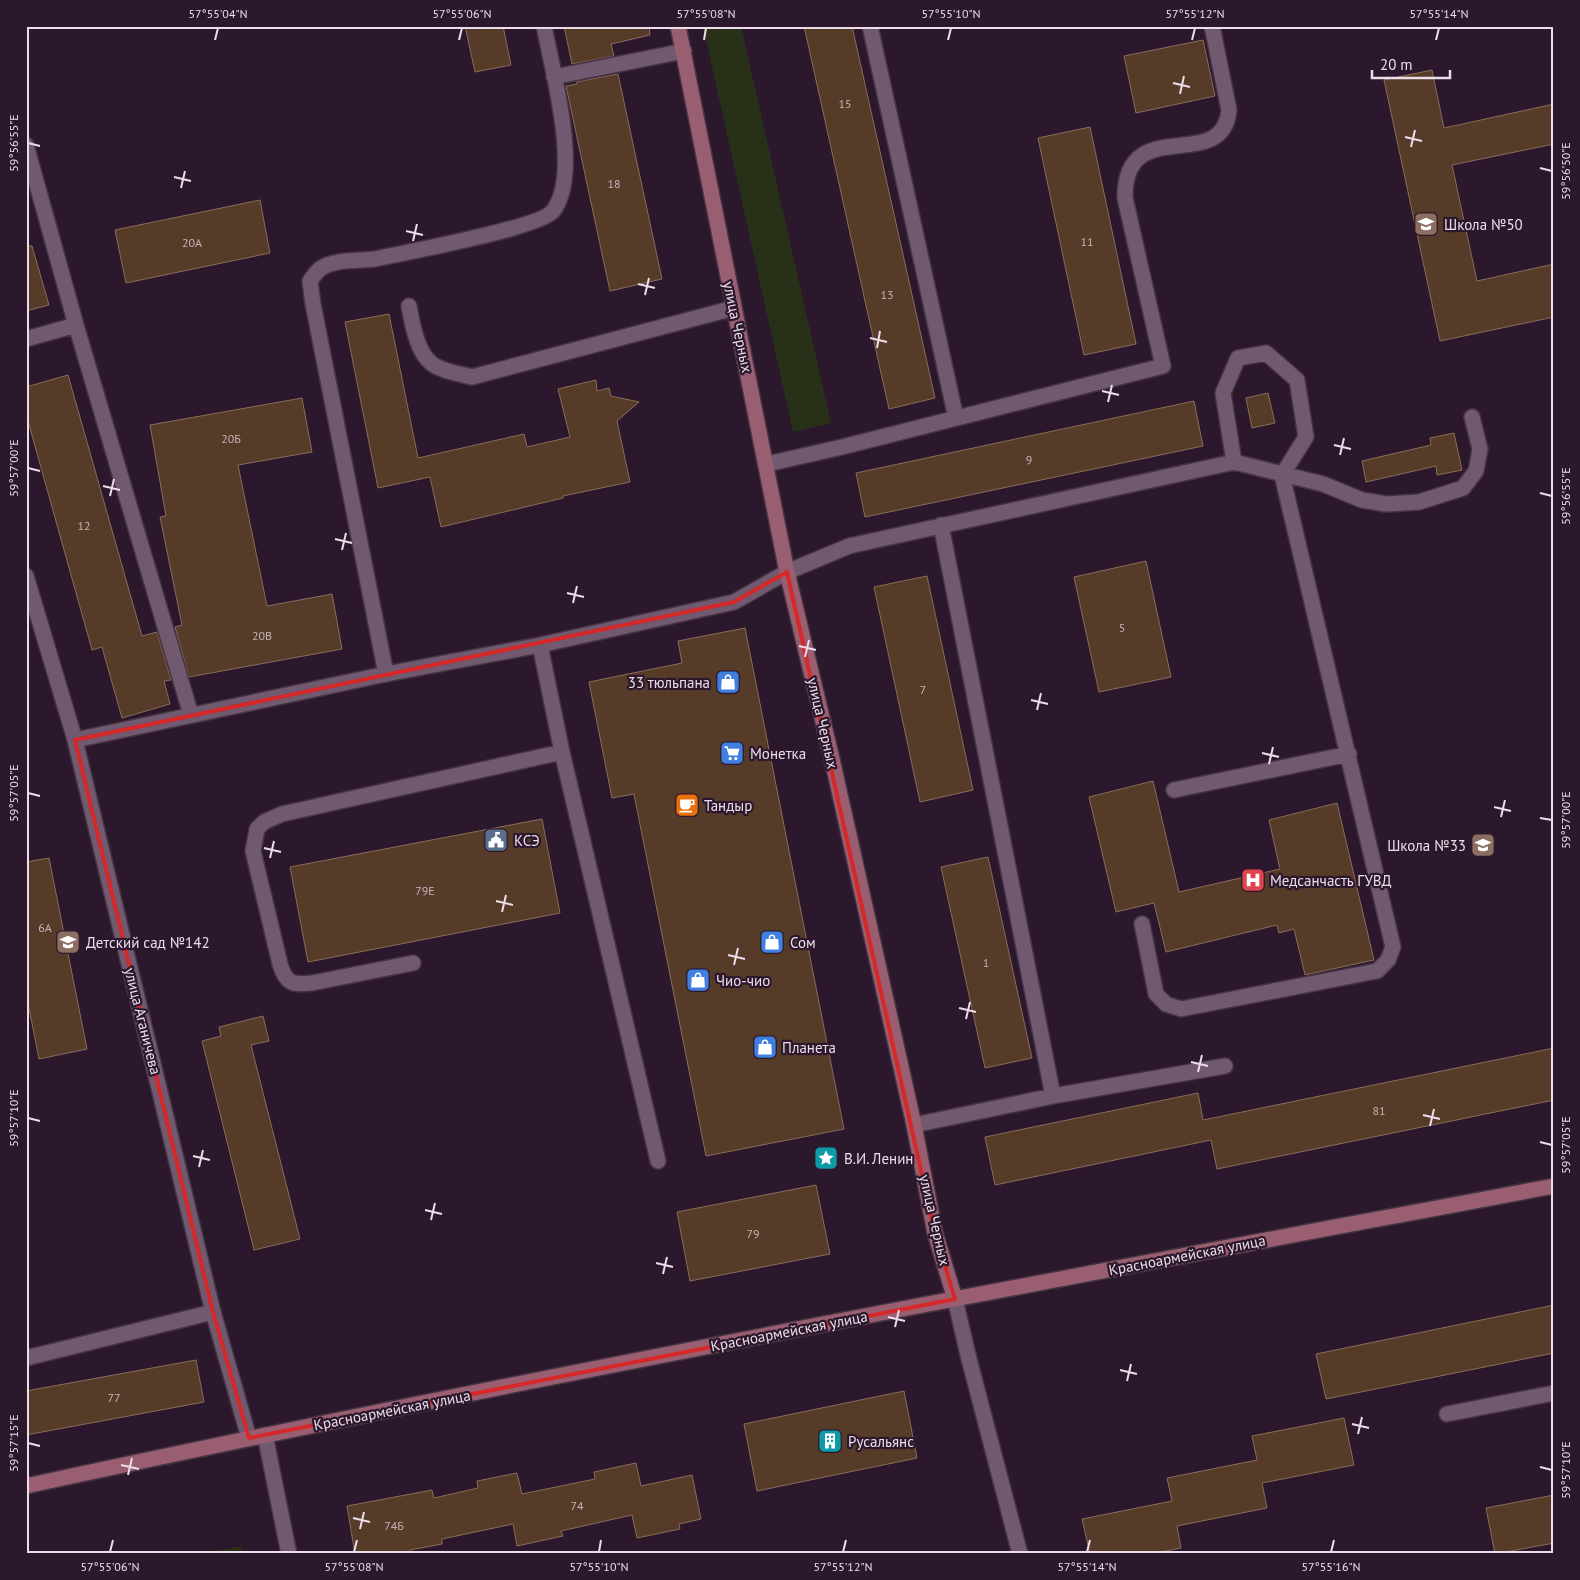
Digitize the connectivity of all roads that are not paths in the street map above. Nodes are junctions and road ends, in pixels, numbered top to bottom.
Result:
1 (544, 26) edge
2 (678, 26) edge
3 (870, 26) edge
4 (1212, 26) edge
5 (684, 51) junction
6 (554, 77) junction
7 (26, 145) edge
8 (409, 306) dead end
9 (734, 308) junction
10 (76, 325) junction
11 (26, 339) edge
12 (1472, 417) dead end
13 (956, 418) junction
14 (1234, 462) junction
15 (767, 464) junction
16 (1282, 475) junction
17 (941, 525) junction
18 (787, 572) junction
19 (26, 576) edge
20 (30, 602) edge
21 (540, 645) junction
22 (386, 674) junction
23 (191, 715) junction
24 (75, 740) junction
25 (562, 752) junction
26 (1349, 754) junction
27 (1174, 790) dead end
28 (1142, 924) dead end
29 (413, 963) dead end
30 (1224, 1066) dead end
31 (1053, 1096) junction
32 (914, 1125) junction
33 (658, 1161) dead end
34 (1554, 1186) edge
35 (955, 1299) junction
36 (213, 1312) junction
37 (26, 1358) edge
38 (1554, 1393) edge
39 (1447, 1414) dead end
40 (265, 1435) junction
41 (249, 1438) junction
42 (26, 1486) edge
43 (289, 1554) edge
44 (1020, 1554) edge

1 - 6 street
2 - 5 street, улица Черных
3 - 13 street
4 - 13 street
5 - 6 street
5 - 9 street, улица Черных
6 - 22 street
7 - 10 street
8 - 9 street
9 - 15 street, улица Черных
10 - 11 street
10 - 23 street
12 - 16 street
13 - 15 street
14 - 16 street
14 - 16 street
14 - 17 street
15 - 18 street, улица Черных
16 - 26 street
17 - 18 street
17 - 31 street
18 - 21 street
18 - 32 street, улица Черных
19 - 20 street, улица Аганичева
20 - 24 street, улица Аганичева
21 - 22 street
21 - 25 street
22 - 23 street
23 - 24 street
24 - 36 street, улица Аганичева
25 - 29 street
25 - 33 street
26 - 27 street
26 - 28 street
30 - 31 street
31 - 32 street
32 - 35 street, улица Черных
34 - 35 street, Красноармейская улица
35 - 40 street, Красноармейская улица
35 - 44 street
36 - 37 street
36 - 41 street, улица Аганичева
38 - 39 street
40 - 41 street, Красноармейская улица
40 - 43 street
41 - 42 street, Красноармейская улица

